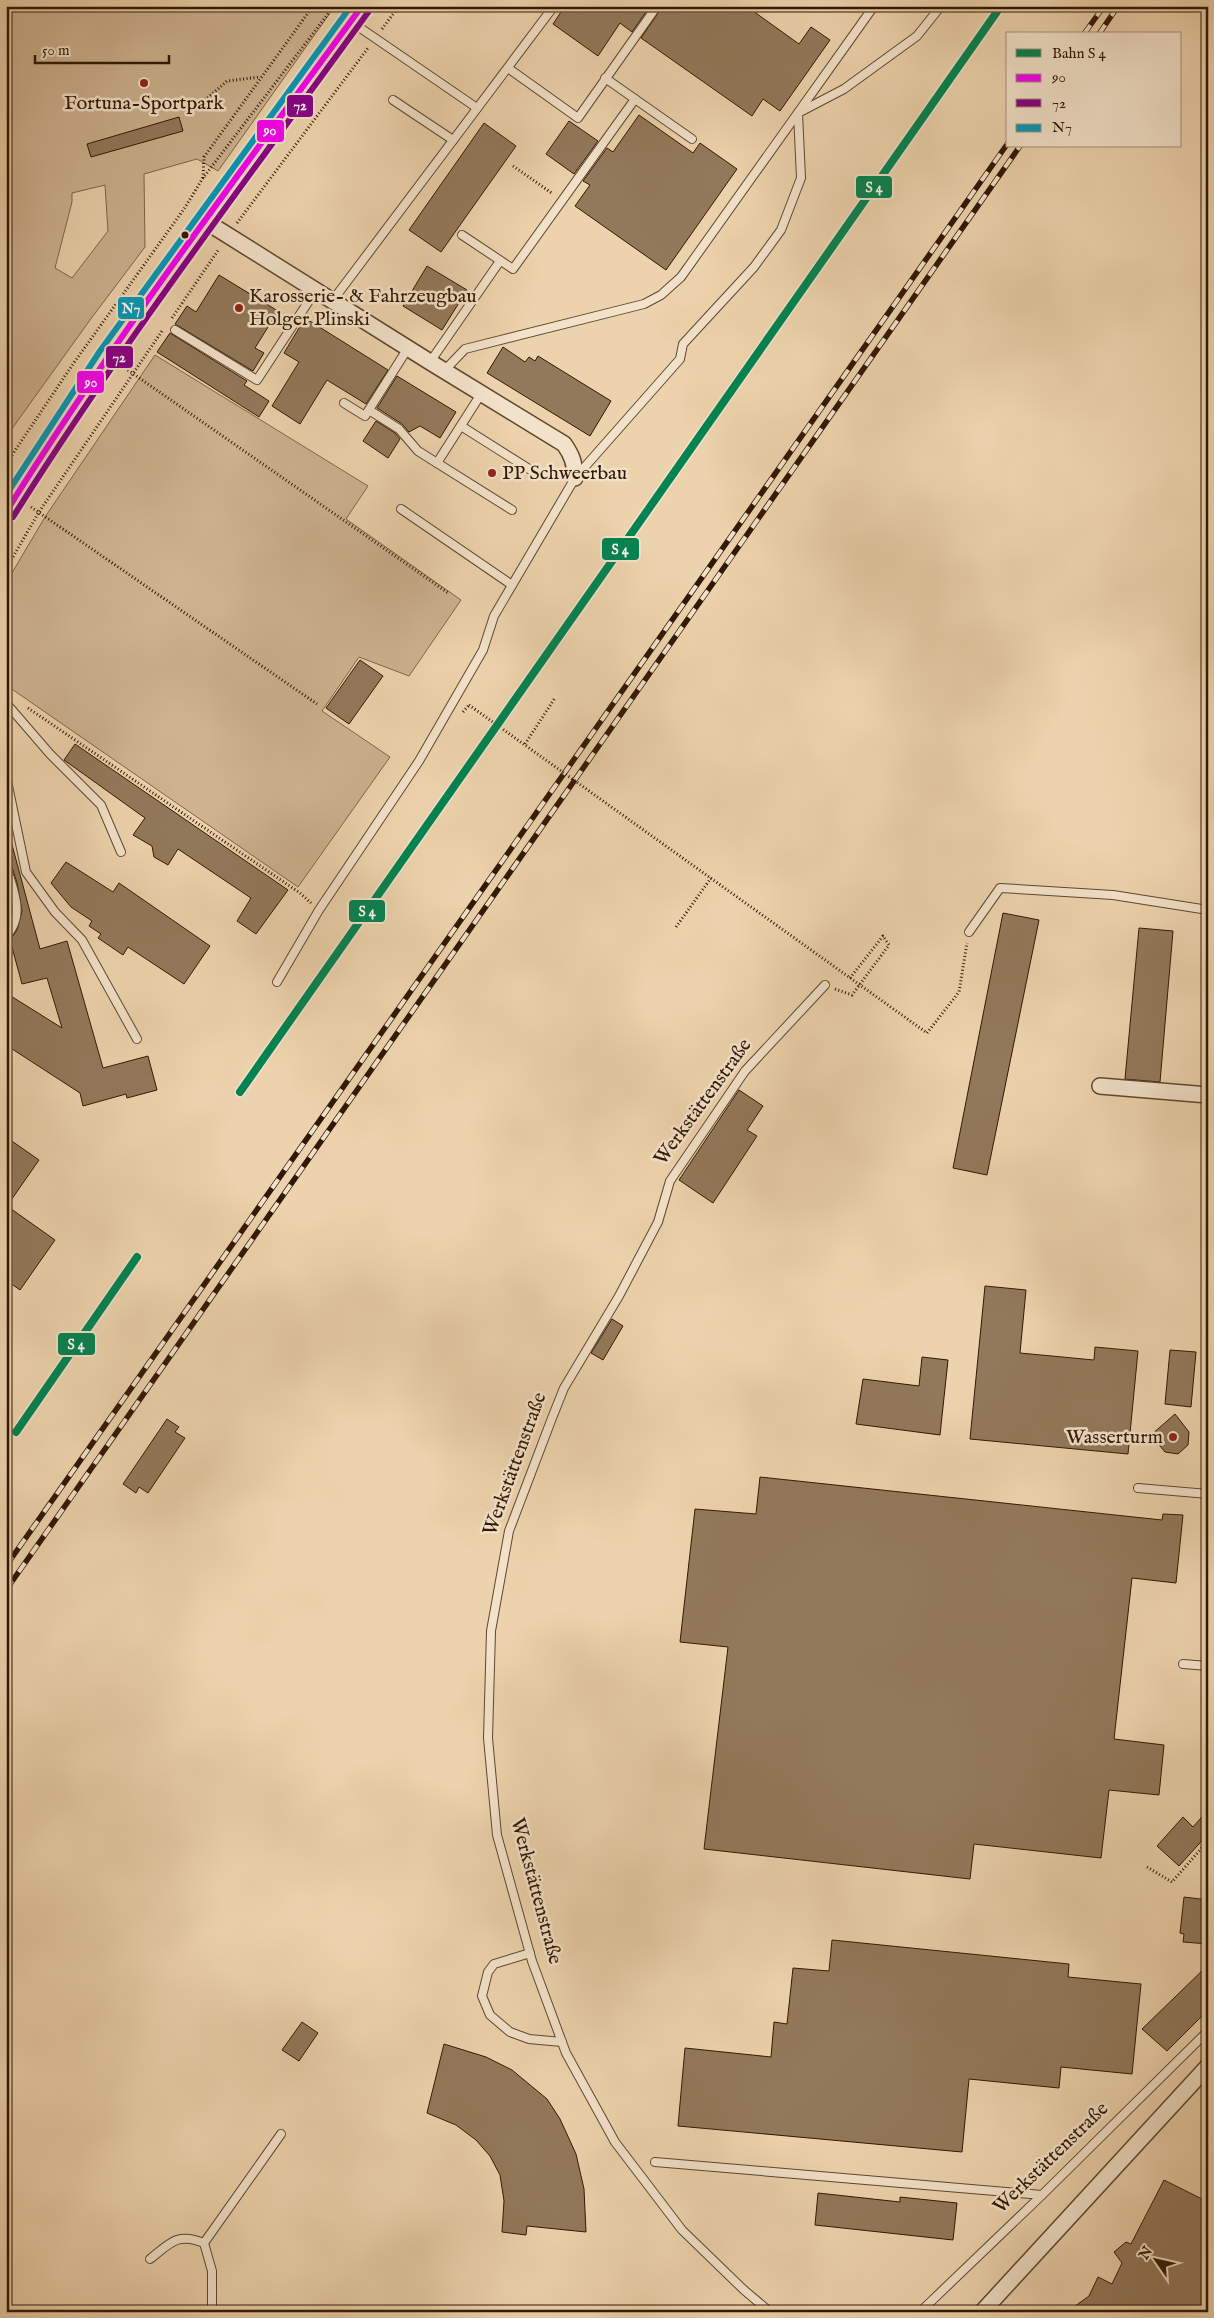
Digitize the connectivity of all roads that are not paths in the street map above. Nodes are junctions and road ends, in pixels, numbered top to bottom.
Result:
1 (554, 6) edge
2 (657, 6) edge
3 (874, 6) edge
4 (941, 6) edge
5 (357, 14) edge
6 (508, 68) junction
7 (605, 78) junction
8 (635, 99) junction
9 (393, 100) dead end
10 (477, 108) junction
11 (798, 114) junction
12 (692, 139) dead end
13 (453, 140) junction
14 (205, 221) junction
15 (462, 235) dead end
16 (500, 261) junction
17 (316, 290) junction
18 (333, 300) junction
19 (175, 330) dead end
20 (408, 348) junction
21 (430, 362) junction
22 (444, 371) junction
23 (481, 394) junction
24 (344, 403) dead end
25 (369, 410) junction
26 (461, 426) junction
27 (437, 464) junction
28 (537, 474) dead end
29 (575, 478) junction
30 (11, 505) edge
31 (401, 509) dead end
32 (512, 510) dead end
33 (512, 585) junction
34 (6, 703) edge
35 (6, 776) edge
36 (121, 852) dead end
37 (6, 866) edge
38 (1208, 910) edge
39 (969, 932) road end
40 (6, 936) edge
41 (278, 982) dead end
42 (825, 985) road end
43 (138, 1039) dead end
44 (1100, 1086) dead end
45 (1208, 1095) edge
46 (1138, 1488) dead end
47 (1208, 1494) edge
48 (1183, 1664) dead end
49 (1208, 1666) edge
50 (530, 1953) junction
51 (1208, 2031) edge
52 (562, 2042) junction
53 (1208, 2066) edge
54 (281, 2134) dead end
55 (655, 2162) dead end
56 (1042, 2195) junction
57 (204, 2243) junction
58 (150, 2259) dead end
59 (212, 2312) edge
60 (770, 2312) edge
61 (920, 2312) edge
62 (982, 2312) edge

1 - 6 lane
2 - 7 lane
3 - 11 lane
4 - 11 lane
5 - 10 lane
5 - 14 main road
6 - 7 lane
6 - 10 lane
7 - 8 lane
8 - 12 lane
8 - 16 lane
9 - 13 lane
10 - 13 lane
11 - 22 lane
11 - 29 lane
13 - 18 lane
14 - 17 street
14 - 30 main road
15 - 16 lane
16 - 21 lane
17 - 18 street
17 - 19 lane
18 - 20 street
20 - 21 street
20 - 25 lane
21 - 22 street
22 - 23 street
23 - 26 lane
23 - 29 street
24 - 25 lane
25 - 27 lane
26 - 27 lane
26 - 28 lane
27 - 32 lane
29 - 33 lane
31 - 33 lane
33 - 41 lane
34 - 36 lane
35 - 43 lane
37 - 40 lane
38 - 39 lane
42 - 50 lane, Werkstättenstraße
44 - 45 street
46 - 47 lane
48 - 49 lane
50 - 52 lane, Werkstättenstraße
50 - 52 lane
51 - 56 lane, Werkstättenstraße
52 - 60 lane, Werkstättenstraße
53 - 62 street
54 - 57 lane
55 - 56 lane
56 - 61 lane, Werkstättenstraße
57 - 58 lane
57 - 59 lane

